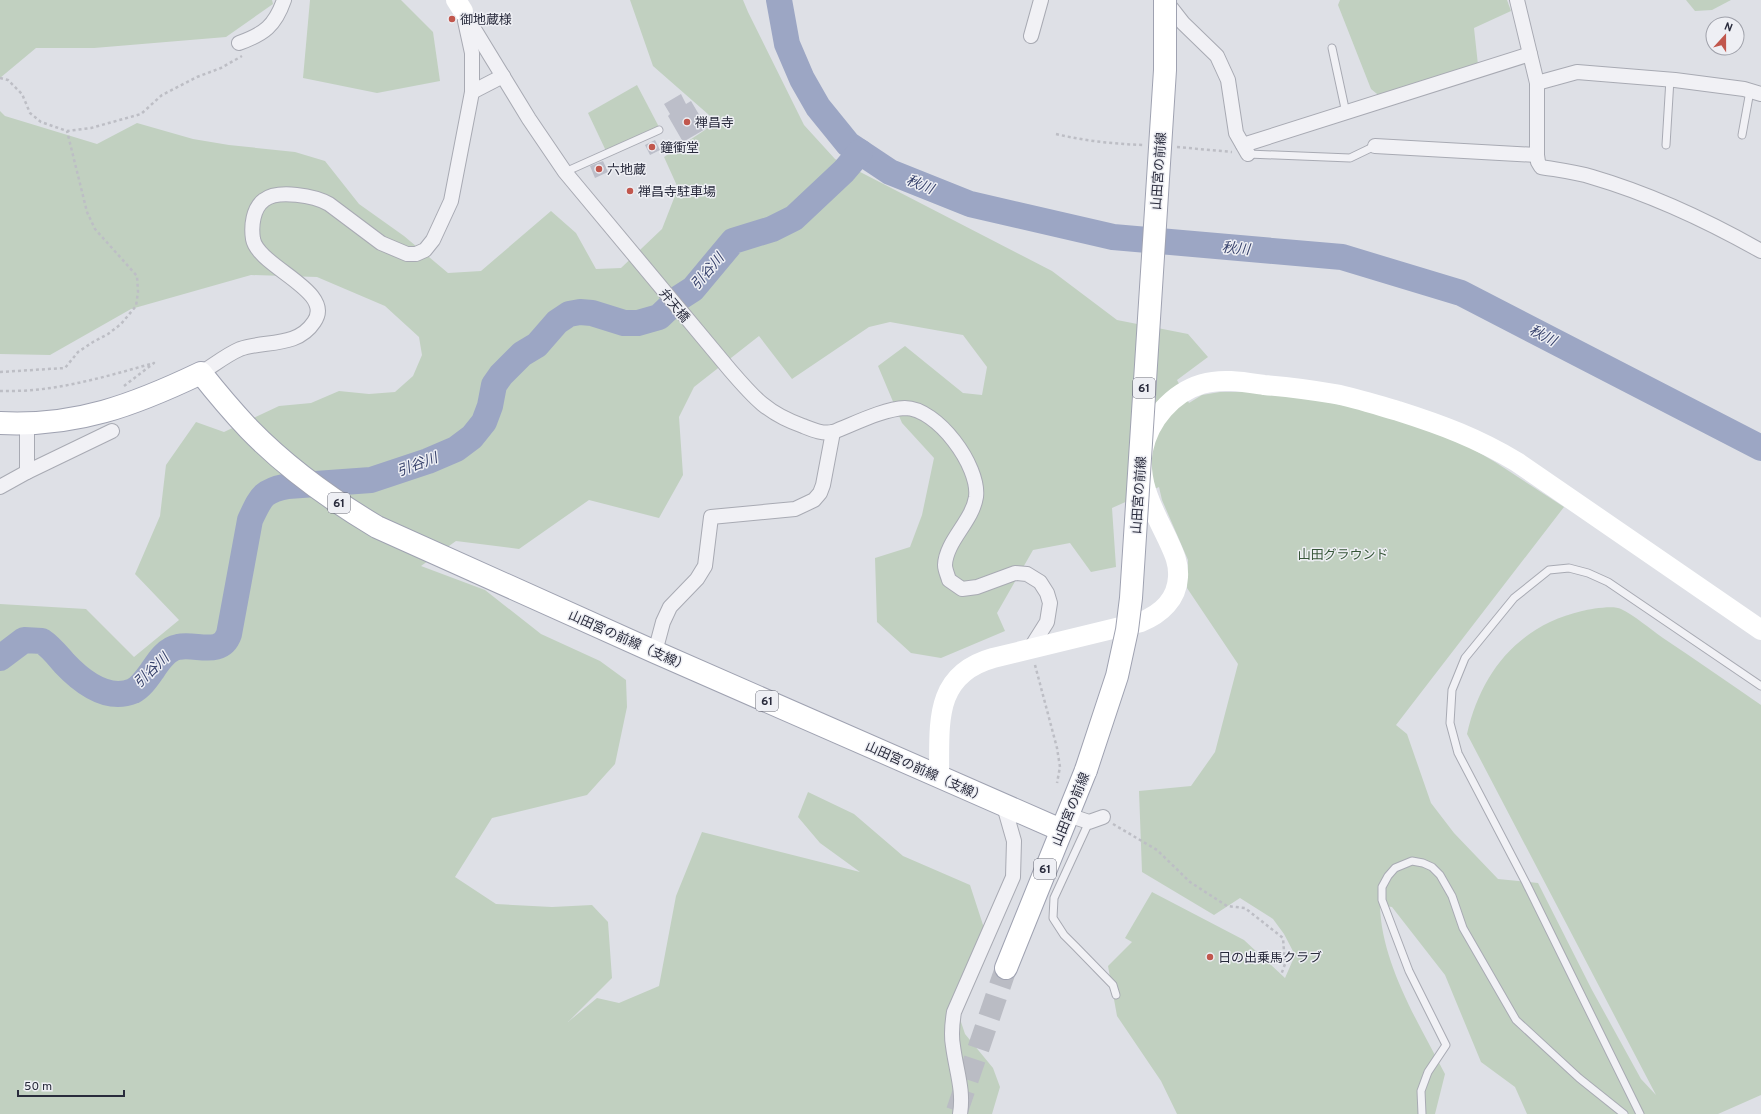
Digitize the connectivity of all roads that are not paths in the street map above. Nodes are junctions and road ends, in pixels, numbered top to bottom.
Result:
1 (284, 0) edge
2 (1041, 0) edge
3 (1517, 0) edge
4 (1171, 3) edge
5 (460, 5) edge
6 (1031, 36) dead end
7 (242, 48) road end
8 (1332, 48) dead end
9 (1530, 54) junction
10 (503, 76) junction
11 (1670, 79) junction
12 (1537, 83) junction
13 (472, 92) junction
14 (1755, 92) edge
15 (1346, 113) junction
16 (659, 130) dead end
17 (1742, 135) dead end
18 (1666, 145) dead end
19 (1375, 146) joint
20 (1246, 149) junction
21 (1537, 155) junction
22 (565, 172) junction
23 (1761, 251) edge
24 (201, 373) junction
25 (0, 423) edge
26 (27, 424) junction
27 (112, 431) dead end
28 (833, 432) junction
29 (27, 472) junction
30 (0, 487) edge
31 (1761, 630) edge
32 (1030, 649) junction
33 (655, 652) junction
34 (1761, 686) edge
35 (939, 777) junction
36 (1004, 806) junction
37 (1103, 817) road end
38 (1065, 822) junction
39 (1088, 822) junction
40 (1006, 968) tunnel mouth
41 (1116, 995) dead end
42 (960, 1114) edge
43 (1422, 1114) edge
44 (1624, 1114) edge
45 (1640, 1114) edge

1 - 7 street
2 - 6 street
3 - 9 street
4 - 20 street
4 - 38 main road, 山田宮の前線 / 61, bridge
5 - 10 street, 弁天橋
5 - 13 street
8 - 15 lane
9 - 12 street
9 - 15 street
10 - 13 street
10 - 22 street, 弁天橋
11 - 12 street
11 - 14 street
11 - 18 lane
12 - 21 street
13 - 24 street
14 - 17 lane
15 - 20 street
16 - 22 lane
19 - 20 lane
19 - 21 street
21 - 23 street
22 - 28 street, 弁天橋
24 - 26 main road
24 - 33 main road, 山田宮の前線（支線） / 61
25 - 26 main road
26 - 29 street
27 - 29 street
28 - 32 street
28 - 33 street
29 - 30 street
31 - 32 street
32 - 35 street
33 - 35 main road, 山田宮の前線（支線） / 61
34 - 45 lane
35 - 36 main road, 山田宮の前線（支線） / 61
36 - 38 main road, 山田宮の前線（支線） / 61
36 - 42 street
37 - 39 street
38 - 39 street
38 - 40 main road, 山田宮の前線 / 61
39 - 41 lane
43 - 44 lane

